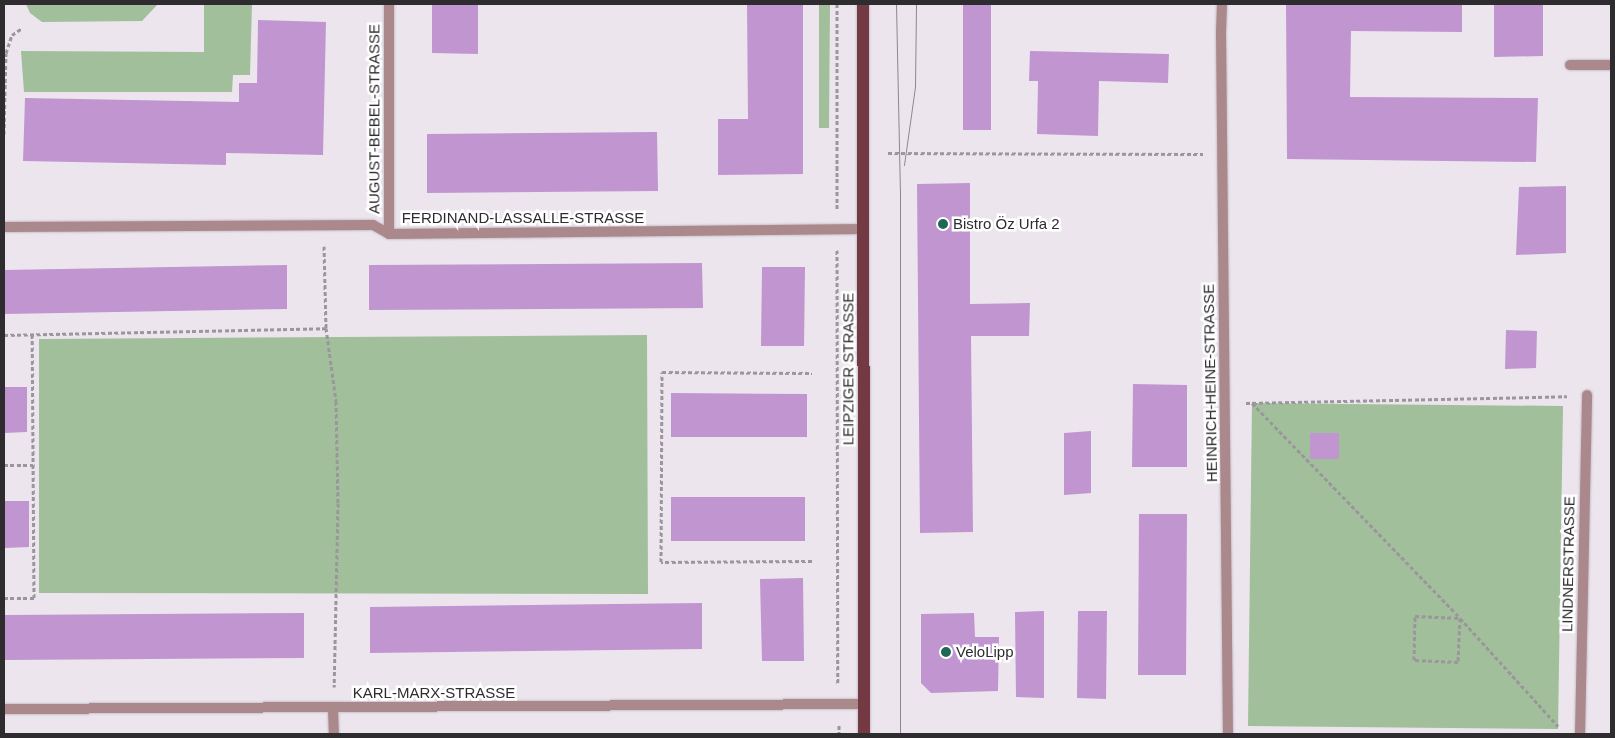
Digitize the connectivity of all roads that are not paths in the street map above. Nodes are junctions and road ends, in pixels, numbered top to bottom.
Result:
1 (389, 4) edge
2 (863, 4) edge
3 (1222, 4) edge
4 (1611, 65) edge
5 (1570, 66) dead end
6 (4, 227) edge
7 (864, 229) junction
8 (390, 234) junction
9 (1586, 395) road end
10 (864, 704) junction
11 (4, 709) edge
12 (333, 709) junction
13 (334, 734) edge
14 (864, 734) edge
15 (1228, 734) edge
16 (1580, 734) edge

1 - 8 street, AUGUST-BEBEL-STRASSE
2 - 7 main road, LEIPZIGER STRASSE
3 - 15 street, HEINRICH-HEINE-STRASSE
4 - 5 street
6 - 8 street, FERDINAND-LASSALLE-STRASSE
7 - 8 street, FERDINAND-LASSALLE-STRASSE
7 - 10 main road, LEIPZIGER STRASSE
9 - 16 street, LINDNERSTRASSE
10 - 12 street, KARL-MARX-STRASSE
10 - 14 main road, LEIPZIGER STRASSE
11 - 12 street, KARL-MARX-STRASSE
12 - 13 street

